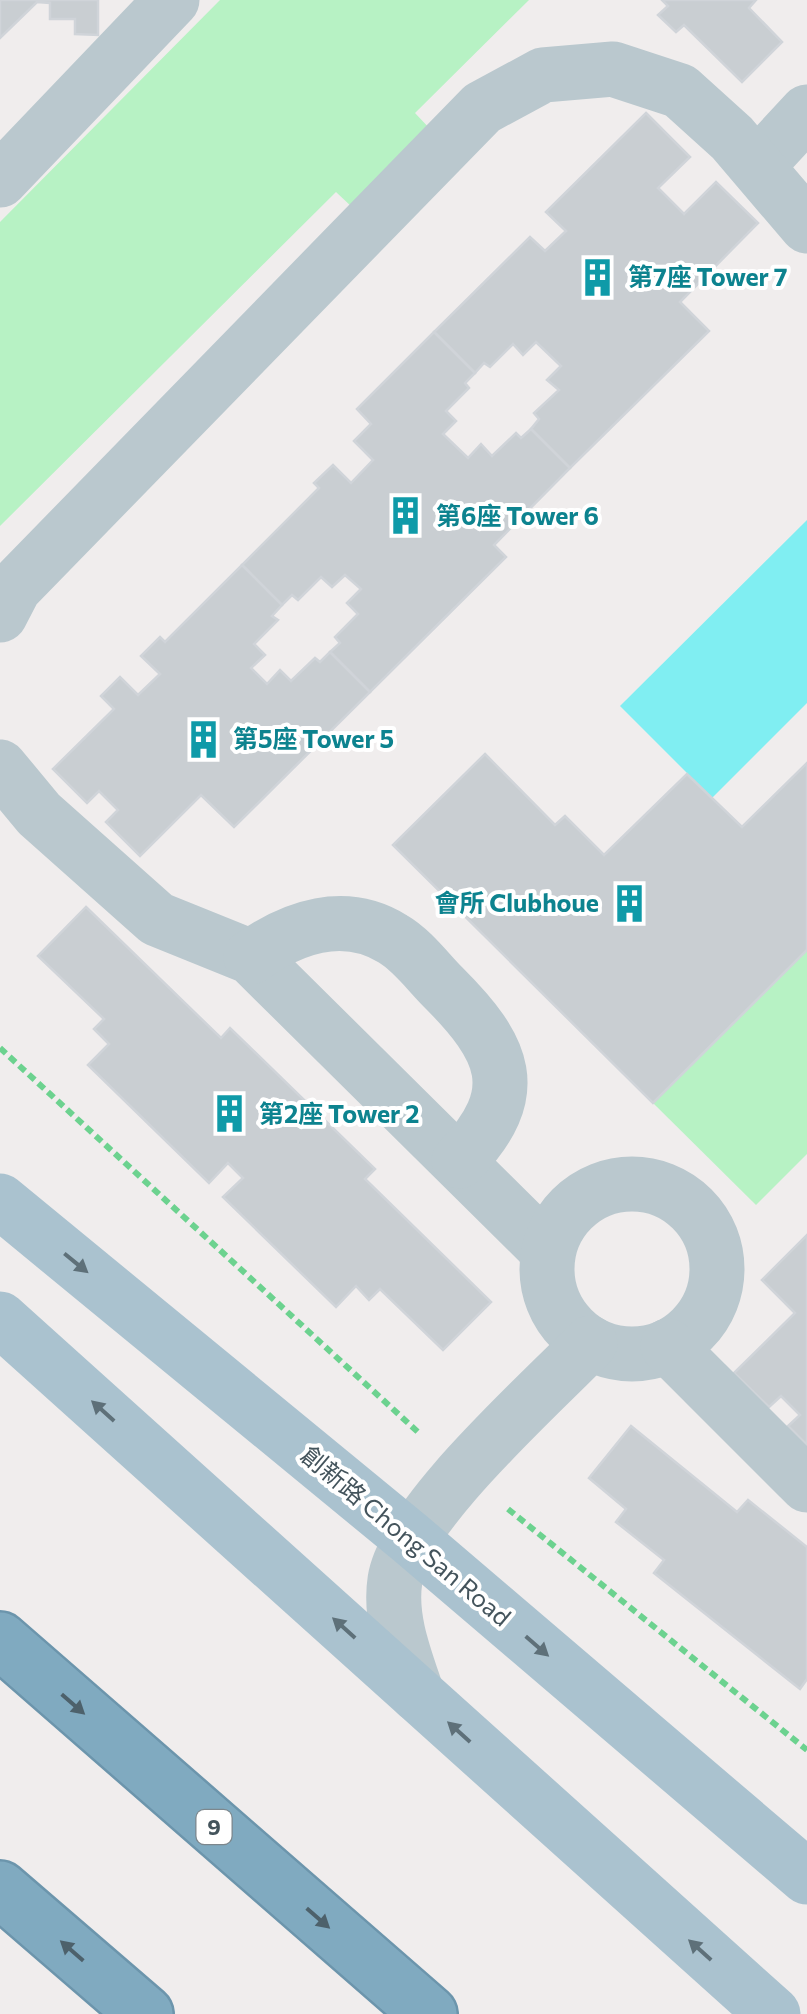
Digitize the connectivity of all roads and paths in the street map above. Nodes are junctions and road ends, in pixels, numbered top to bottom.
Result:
1 (172, 0) edge
2 (807, 112) edge
3 (756, 166) junction
4 (0, 180) edge
5 (807, 226) edge
6 (0, 616) edge
7 (0, 767) edge
8 (251, 957) junction
9 (0, 1048) edge
10 (459, 1161) junction
11 (0, 1202) edge
12 (548, 1252) junction
13 (0, 1319) edge
14 (590, 1343) junction
15 (668, 1346) junction
16 (465, 1474) junction
17 (807, 1484) edge
18 (410, 1538) junction
19 (0, 1640) edge
20 (417, 1694) junction
21 (807, 1750) edge
22 (807, 1877) edge
23 (0, 1889) edge
24 (145, 2014) edge
25 (429, 2014) edge
26 (773, 2014) edge

1 - 4 lane
2 - 3 lane
3 - 5 lane
3 - 6 lane
7 - 8 lane
8 - 10 lane
8 - 10 lane
9 - 16 path
10 - 12 lane
11 -> 18 main road, 創新路 Chong San Road
12 - 14 lane
12 - 15 lane
20 -> 13 main road
14 - 15 lane
14 - 16 lane
15 - 17 lane
16 - 18 lane
16 - 21 path
18 - 20 lane
18 -> 22 main road, 創新路 Chong San Road
19 -> 25 highway, 9
26 -> 20 main road
24 -> 23 highway

